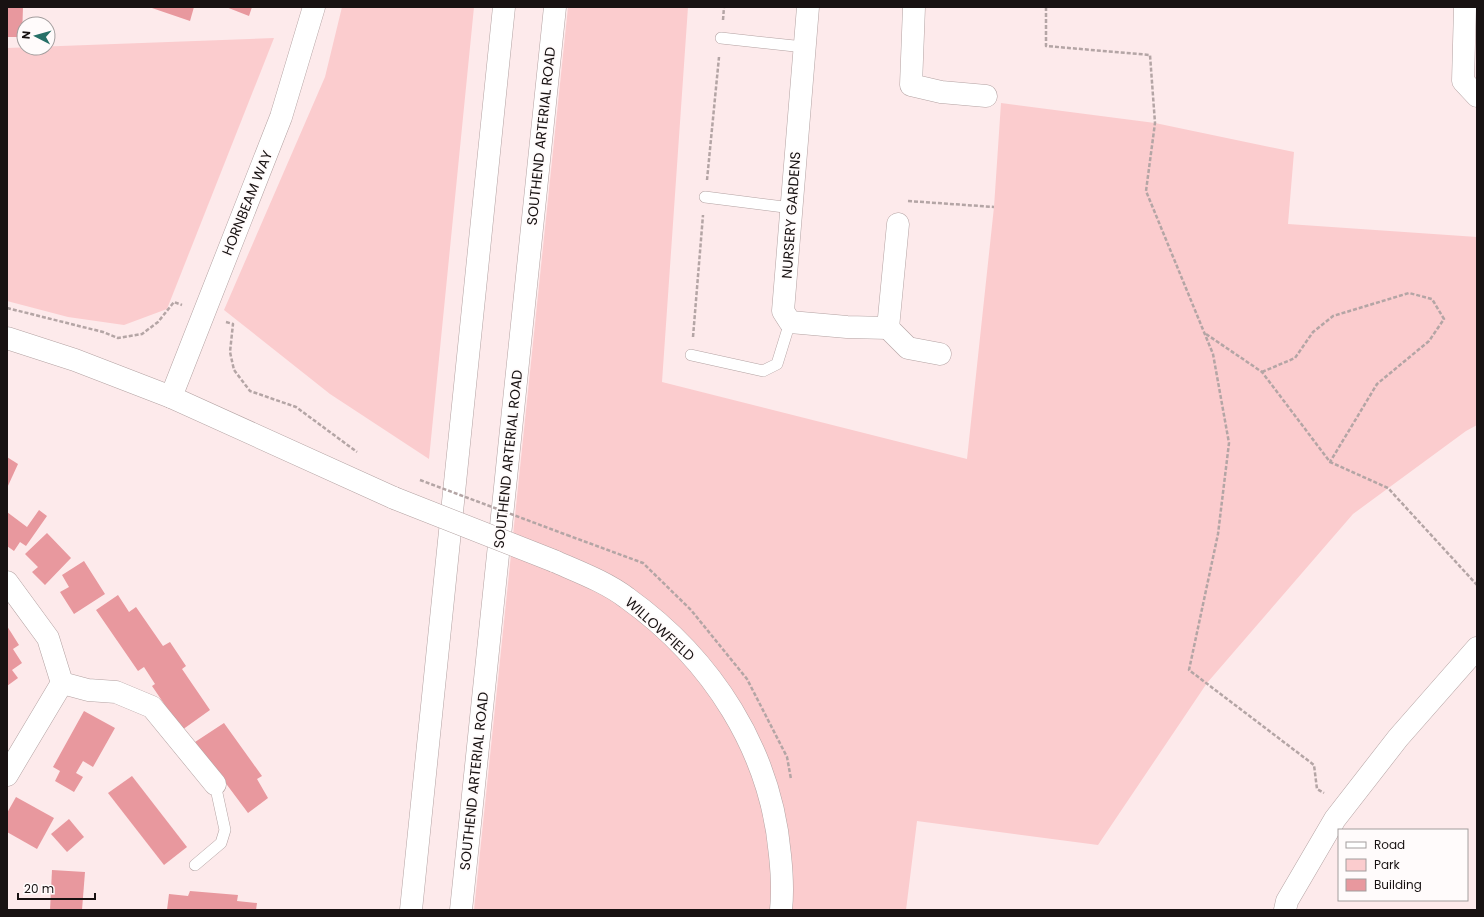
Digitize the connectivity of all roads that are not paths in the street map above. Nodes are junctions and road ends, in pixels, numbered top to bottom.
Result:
1 (314, 7) edge
2 (504, 7) edge
3 (555, 7) edge
4 (808, 7) edge
5 (914, 7) edge
6 (1465, 7) edge
7 (721, 38) dead end
8 (804, 47) junction
9 (986, 96) dead end
10 (1477, 96) edge
11 (705, 197) dead end
12 (792, 208) junction
13 (898, 224) road end
14 (790, 322) junction
15 (888, 328) junction
16 (7, 338) edge
17 (691, 354) dead end
18 (940, 354) dead end
19 (172, 397) junction
20 (7, 582) edge
21 (1477, 648) edge
22 (62, 682) junction
23 (7, 775) edge
24 (215, 784) joint
25 (195, 865) dead end
26 (411, 910) edge
27 (460, 910) edge
28 (781, 910) edge
29 (1285, 910) edge

1 - 19 main road, HORNBEAM WAY
2 - 26 main road
3 - 27 main road, SOUTHEND ARTERIAL ROAD
4 - 8 main road, NURSERY GARDENS
5 - 9 main road
6 - 10 main road
7 - 8 lane
8 - 12 main road, NURSERY GARDENS
11 - 12 lane
12 - 14 main road, NURSERY GARDENS
13 - 15 main road
14 - 15 main road
14 - 17 lane
15 - 18 main road
16 - 19 main road, WILLOWFIELD
19 - 28 main road, WILLOWFIELD, bridge
20 - 22 main road
21 - 29 main road
22 - 23 main road
22 - 24 main road
24 - 25 lane

